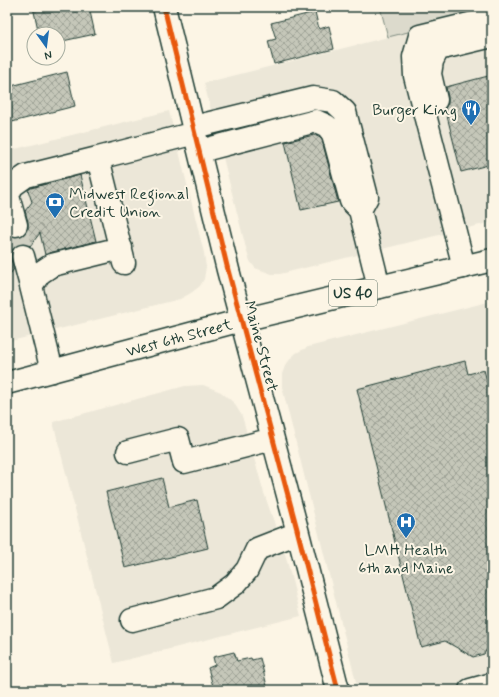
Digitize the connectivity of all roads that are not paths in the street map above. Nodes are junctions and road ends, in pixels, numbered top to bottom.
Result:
1 (164, 7) edge
2 (492, 22) edge
3 (492, 36) edge
4 (196, 137) junction
5 (98, 158) junction
6 (451, 215) junction
7 (16, 225) tunnel mouth
8 (23, 256) tunnel mouth
9 (492, 260) edge
10 (464, 267) junction
11 (31, 286) junction
12 (379, 287) junction
13 (242, 320) junction
14 (52, 371) junction
15 (7, 383) edge
16 (273, 439) junction
17 (128, 452) dead end
18 (298, 533) junction
19 (132, 620) dead end
20 (492, 684) edge
21 (338, 690) edge
22 (470, 690) edge

1 - 4 main road, Maine Street
2 - 6 main road
3 - 6 main road
4 - 5 main road
4 - 12 main road
4 - 13 main road, Maine Street
5 - 7 main road
5 - 11 main road
6 - 10 main road
8 - 11 main road
9 - 10 main road, West 6th Street / US 40
10 - 12 main road, West 6th Street / US 40
11 - 14 main road
12 - 13 main road, West 6th Street / US 40
13 - 14 main road, West 6th Street / US 40
13 - 16 main road, Maine Street
14 - 15 main road, West 6th Street / US 40
16 - 17 main road
16 - 18 main road, Maine Street
18 - 19 main road
18 - 21 main road, Maine Street
20 - 22 main road

